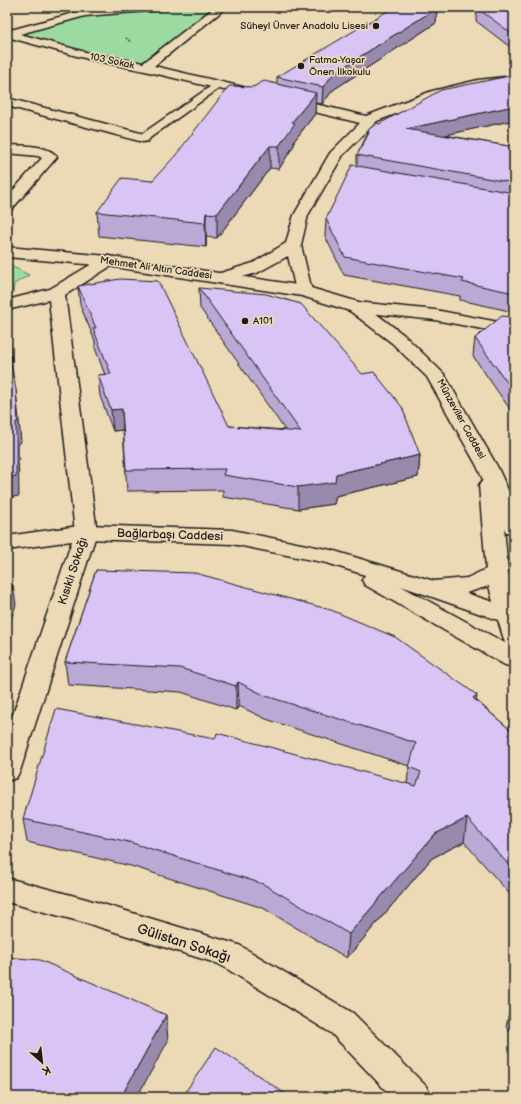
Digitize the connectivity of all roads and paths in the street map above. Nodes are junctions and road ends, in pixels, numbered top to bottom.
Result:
1 (160, 7) edge
2 (222, 7) edge
3 (7, 34) edge
4 (145, 67) junction
5 (514, 80) edge
6 (217, 85) junction
7 (10, 106) edge
8 (369, 122) junction
9 (143, 138) joint
10 (7, 149) edge
11 (327, 171) junction
12 (342, 173) dead end
13 (7, 206) edge
14 (293, 245) junction
15 (7, 252) edge
16 (108, 261) junction
17 (220, 278) junction
18 (304, 291) junction
19 (56, 293) junction
20 (7, 305) edge
21 (356, 307) junction
22 (514, 330) edge
23 (487, 466) junction
24 (514, 527) edge
25 (86, 532) junction
26 (7, 543) edge
27 (331, 557) junction
28 (497, 571) junction
29 (425, 586) junction
30 (511, 617) edge
31 (514, 639) edge
32 (514, 659) edge
33 (7, 771) edge
34 (7, 890) edge
35 (414, 1097) edge

1 - 3 street
2 - 4 street, 103 Sokak
3 - 4 street, 103 Sokak
4 - 6 street
5 - 8 street
6 - 8 street
6 - 9 lane
7 - 9 street
8 - 11 street
10 - 13 street
11 - 12 street
11 - 14 street
14 - 17 street
14 - 18 street
15 - 16 street, Mehmet Ali Altın Caddesi
16 - 17 street, Mehmet Ali Altın Caddesi
16 - 19 street
17 - 18 street, Mehmet Ali Altın Caddesi
18 - 21 street, Münzeviler Caddesi
19 - 20 street
19 - 25 street, Kısıklı Sokağı
21 - 22 street
21 - 23 street, Münzeviler Caddesi
23 - 24 street, Münzeviler Caddesi
23 - 28 street, Münzeviler Caddesi
25 - 26 street, Bağlarbaşı Caddesi
25 - 27 street, Bağlarbaşı Caddesi
25 - 33 street, Kısıklı Sokağı
27 - 29 street, Bağlarbaşı Caddesi
27 - 32 street, Bağlarbaşı Caddesi
28 - 29 street, Bağlarbaşı Caddesi
28 - 30 street, Münzeviler Caddesi
29 - 30 street, Bağlarbaşı Caddesi
30 - 31 street, Münzeviler Caddesi
34 - 35 street, Gülistan Sokağı

